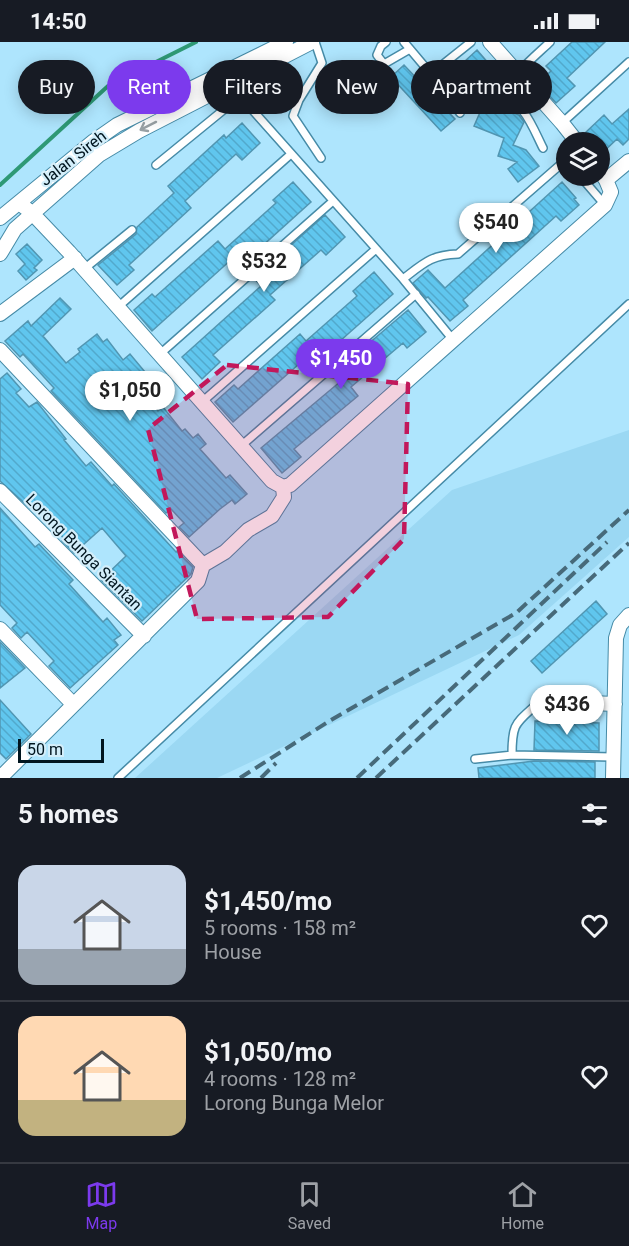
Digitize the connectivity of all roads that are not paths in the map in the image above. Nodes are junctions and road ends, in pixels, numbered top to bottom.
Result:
1 (285, 42) edge
2 (314, 42) edge
3 (386, 42) edge
4 (404, 42) edge
5 (471, 42) edge
6 (490, 42) edge
7 (550, 42) edge
8 (410, 49) junction
9 (419, 60) edge
10 (448, 60) edge
11 (505, 60) edge
12 (531, 60) edge
13 (629, 62) edge
14 (552, 112) edge
15 (525, 114) edge
16 (562, 123) junction
17 (569, 132) edge
18 (543, 148) dead end
19 (291, 154) junction
20 (321, 158) dead end
21 (629, 161) edge
22 (156, 165) dead end
23 (556, 168) edge
24 (610, 171) edge
25 (589, 186) edge
26 (608, 186) edge
27 (333, 201) junction
28 (19, 203) junction
29 (605, 205) junction
30 (32, 213) junction
31 (0, 218) edge
32 (132, 230) dead end
33 (376, 249) junction
34 (0, 254) edge
35 (79, 264) junction
36 (403, 279) junction
37 (416, 294) junction
38 (629, 304) edge
39 (118, 307) junction
40 (0, 314) edge
41 (454, 340) junction
42 (0, 350) edge
43 (160, 354) junction
44 (202, 402) junction
45 (241, 446) junction
46 (283, 487) junction
47 (0, 491) edge
48 (203, 565) junction
49 (629, 615) edge
50 (0, 629) edge
51 (144, 636) junction
52 (540, 701) joint
53 (73, 704) junction
54 (615, 704) junction
55 (512, 755) junction
56 (613, 757) junction
57 (475, 759) dead end
58 (1, 775) edge
59 (118, 778) edge
60 (613, 778) edge

1 - 28 street, Jalan Sireh
2 - 20 lane
2 -> 30 street, Jalan Sireh
3 - 8 lane
4 - 8 lane
5 - 10 lane
6 - 11 street
7 - 12 lane
8 - 9 lane
13 - 16 lane
14 - 16 street
15 - 18 lane
16 - 17 street
19 - 22 lane
19 - 27 lane
19 - 39 lane
21 - 24 street
23 - 36 lane
25 - 29 lane
26 - 29 street
27 - 33 lane
27 - 43 lane
28 - 30 street
28 - 31 street, Jalan Sireh
29 - 41 street
30 - 34 street, Jalan Sireh
30 - 35 street
32 - 35 lane
33 - 36 lane
33 - 44 lane
35 - 39 street
35 - 40 street
36 - 37 lane
37 - 41 lane
37 - 45 lane
38 - 59 lane
39 - 43 street
41 - 46 street
42 - 48 street
43 - 44 street
44 - 45 street
45 - 46 street
46 - 48 street
47 - 51 street, Lorong Bunga Siantan
48 - 51 street
49 - 54 street
50 - 53 street
51 - 53 street
52 - 54 street
52 - 55 lane
53 - 58 street
54 - 56 street
55 - 56 lane
55 - 57 lane
56 - 60 street

